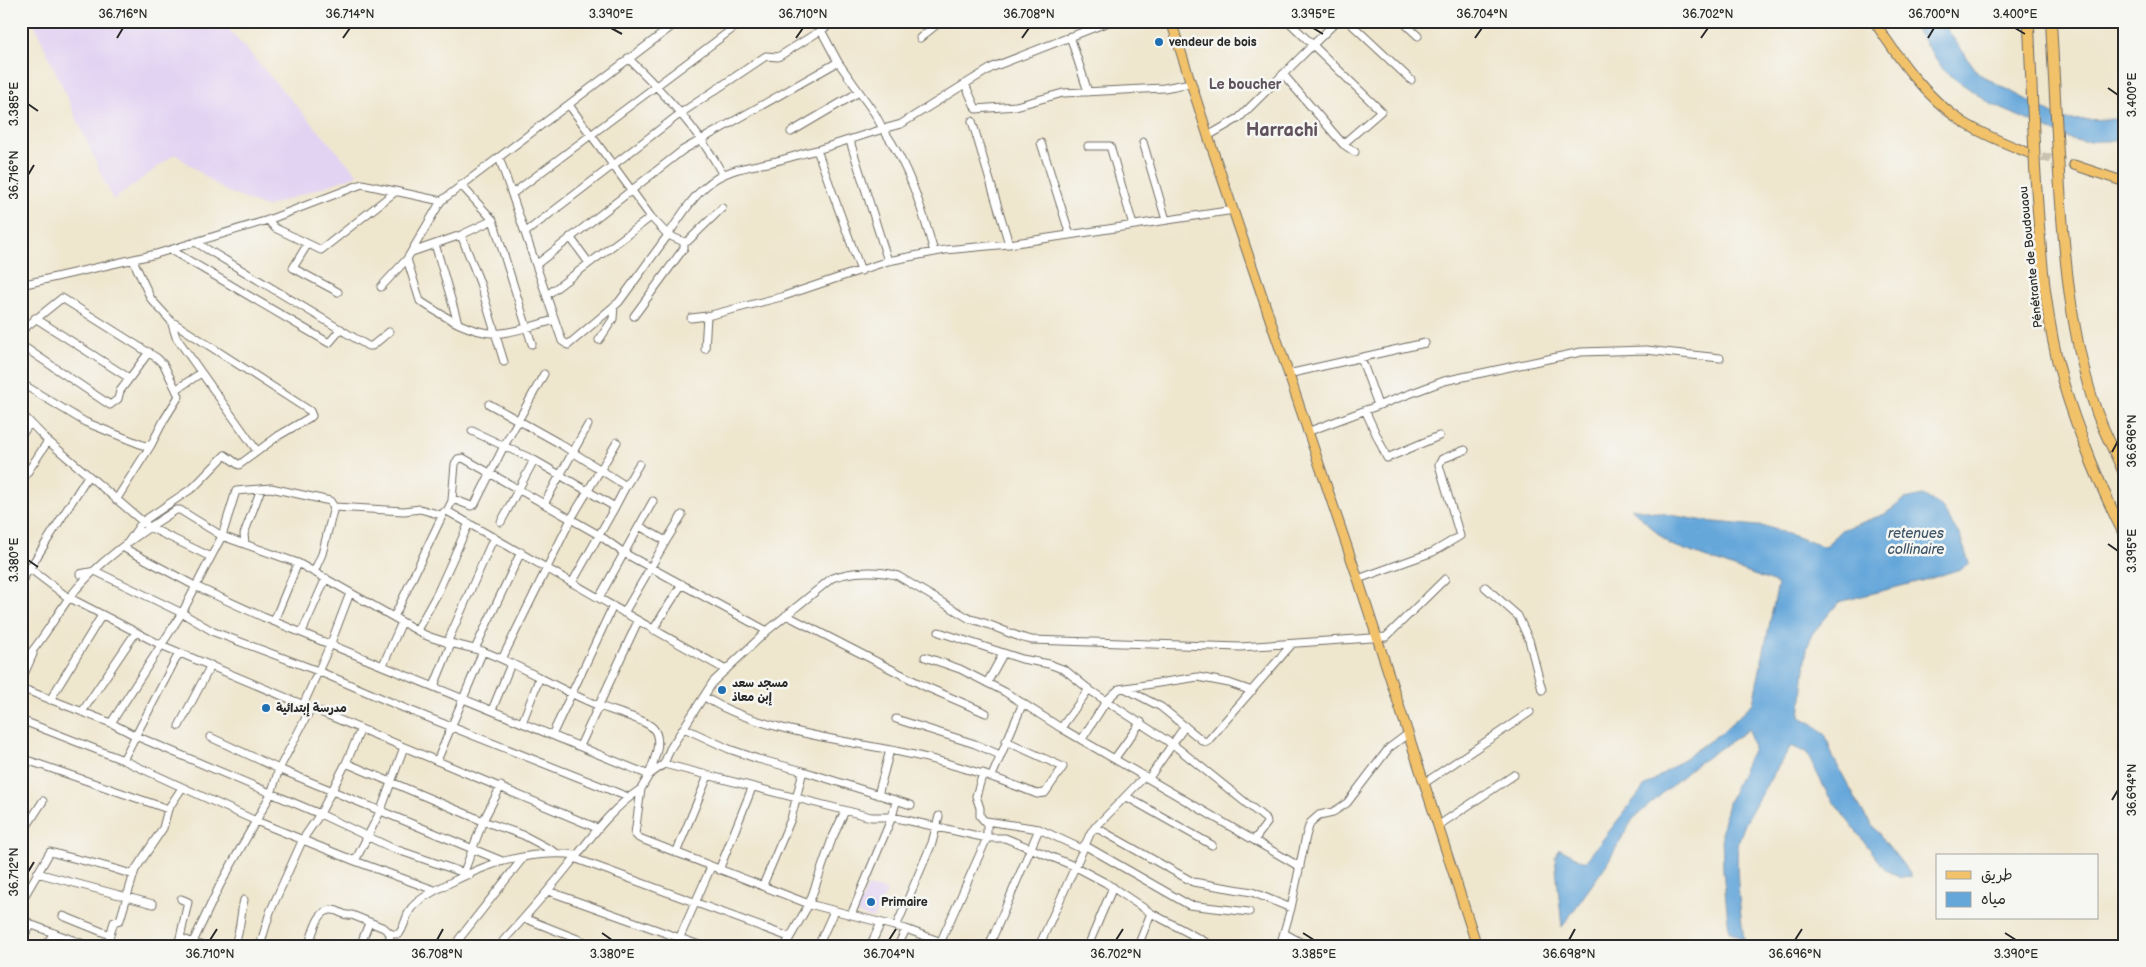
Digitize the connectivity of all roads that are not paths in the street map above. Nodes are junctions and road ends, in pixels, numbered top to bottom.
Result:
1 (679, 21) edge
2 (743, 21) edge
3 (816, 21) edge
4 (836, 21) edge
5 (941, 21) edge
6 (1111, 21) edge
7 (1171, 21) edge
8 (1288, 21) edge
9 (1337, 21) edge
10 (1348, 21) edge
11 (1402, 21) edge
12 (1874, 21) edge
13 (2051, 21) edge
14 (2029, 23) edge
15 (822, 30) junction
16 (1070, 36) junction
17 (1418, 36) dead end
18 (920, 38) dead end
19 (1311, 45) junction
20 (628, 58) junction
21 (838, 62) junction
22 (1283, 74) junction
23 (1411, 80) dead end
24 (1191, 83) junction
25 (965, 84) junction
26 (656, 85) junction
27 (859, 92) junction
28 (1088, 92) junction
29 (568, 105) junction
30 (681, 113) junction
31 (972, 121) dead end
32 (883, 129) junction
33 (791, 132) dead end
34 (590, 135) junction
35 (1208, 136) junction
36 (700, 139) junction
37 (850, 141) junction
38 (1143, 142) dead end
39 (1041, 143) dead end
40 (1343, 144) junction
41 (1088, 146) dead end
42 (817, 150) junction
43 (1355, 152) dead end
44 (2029, 153) tunnel mouth
45 (498, 157) junction
46 (612, 164) junction
47 (2074, 165) tunnel mouth
48 (723, 175) junction
49 (2125, 182) edge
50 (461, 185) junction
51 (630, 189) junction
52 (395, 192) junction
53 (512, 194) junction
54 (441, 201) junction
55 (722, 208) dead end
56 (1234, 210) junction
57 (651, 217) junction
58 (268, 220) junction
59 (493, 220) junction
60 (1166, 220) junction
61 (1133, 225) junction
62 (526, 232) junction
63 (461, 235) junction
64 (668, 235) junction
65 (1070, 235) junction
66 (570, 237) junction
67 (194, 242) junction
68 (684, 242) junction
69 (435, 244) junction
70 (1009, 244) junction
71 (306, 245) junction
72 (171, 250) junction
73 (412, 252) junction
74 (934, 252) junction
75 (407, 259) junction
76 (133, 260) junction
77 (888, 261) junction
78 (589, 263) junction
79 (537, 264) junction
80 (861, 271) junction
81 (21, 285) edge
82 (381, 287) dead end
83 (338, 292) dead end
84 (547, 295) junction
85 (614, 306) junction
86 (634, 316) dead end
87 (707, 316) junction
88 (35, 318) junction
89 (691, 318) dead end
90 (171, 320) junction
91 (555, 320) junction
92 (458, 323) junction
93 (528, 326) junction
94 (341, 329) junction
95 (21, 330) edge
96 (389, 332) dead end
97 (495, 333) junction
98 (599, 340) dead end
99 (1425, 343) dead end
100 (532, 344) dead end
101 (21, 345) edge
102 (705, 349) dead end
103 (148, 352) junction
104 (1361, 358) junction
105 (1720, 358) dead end
106 (504, 362) dead end
107 (200, 373) junction
108 (544, 374) dead end
109 (1288, 374) junction
110 (129, 378) junction
111 (21, 383) edge
112 (177, 389) junction
113 (489, 404) dead end
114 (1378, 406) junction
115 (1365, 410) junction
116 (21, 413) edge
117 (518, 421) junction
118 (30, 423) junction
119 (588, 425) dead end
120 (472, 430) dead end
121 (1307, 432) junction
122 (21, 436) edge
123 (1439, 436) dead end
124 (48, 441) junction
125 (617, 442) dead end
126 (151, 446) junction
127 (504, 446) junction
128 (1465, 450) dead end
129 (257, 451) junction
130 (572, 452) junction
131 (534, 460) junction
132 (639, 464) dead end
133 (600, 469) junction
134 (489, 472) junction
135 (560, 475) junction
136 (88, 476) junction
137 (2125, 476) edge
138 (21, 482) edge
139 (626, 486) junction
140 (261, 489) junction
141 (519, 489) junction
142 (587, 491) junction
143 (116, 500) junction
144 (452, 500) junction
145 (653, 501) dead end
146 (544, 504) junction
147 (334, 507) junction
148 (615, 507) junction
149 (444, 512) junction
150 (682, 516) dead end
151 (571, 519) junction
152 (501, 522) dead end
153 (469, 523) junction
154 (145, 525) junction
155 (639, 526) junction
156 (599, 535) junction
157 (222, 536) junction
158 (494, 536) junction
159 (2125, 536) edge
160 (666, 541) junction
161 (245, 544) junction
162 (124, 548) junction
163 (521, 552) junction
164 (624, 554) junction
165 (210, 557) junction
166 (298, 563) junction
167 (650, 566) junction
168 (30, 568) junction
169 (546, 568) junction
170 (96, 571) junction
171 (314, 572) junction
172 (80, 574) dead end
173 (326, 578) junction
174 (1358, 579) junction
175 (1445, 579) dead end
176 (21, 582) edge
177 (572, 583) junction
178 (682, 584) junction
179 (195, 586) junction
180 (1485, 587) dead end
181 (350, 593) junction
182 (70, 597) junction
183 (599, 598) junction
184 (613, 606) junction
185 (182, 613) junction
186 (624, 613) junction
187 (102, 615) junction
188 (786, 615) junction
189 (394, 617) junction
190 (274, 621) junction
191 (638, 621) junction
192 (402, 622) junction
193 (417, 630) junction
194 (653, 630) junction
195 (136, 632) junction
196 (302, 632) junction
197 (767, 632) junction
198 (939, 632) dead end
199 (1378, 638) junction
200 (39, 643) junction
201 (331, 643) junction
202 (449, 644) junction
203 (1292, 644) junction
204 (162, 645) junction
205 (475, 649) junction
206 (483, 651) junction
207 (179, 653) junction
208 (1003, 654) junction
209 (925, 657) dead end
210 (502, 659) junction
211 (21, 664) edge
212 (511, 664) junction
213 (211, 665) junction
214 (383, 665) junction
215 (726, 670) junction
216 (318, 671) junction
217 (539, 679) junction
218 (21, 680) edge
219 (987, 683) junction
220 (434, 686) junction
221 (21, 688) edge
222 (1089, 689) junction
223 (1126, 689) junction
224 (1542, 690) dead end
225 (1252, 691) junction
226 (572, 694) junction
227 (705, 697) junction
228 (464, 698) junction
229 (50, 700) junction
230 (1107, 700) junction
231 (1023, 703) junction
232 (303, 705) junction
233 (597, 705) junction
234 (311, 708) junction
235 (492, 710) junction
236 (82, 712) junction
237 (1530, 712) dead end
238 (986, 713) dead end
239 (896, 718) dead end
240 (21, 720) edge
241 (112, 722) junction
242 (1141, 722) junction
243 (522, 723) junction
244 (179, 726) dead end
245 (1185, 726) junction
246 (452, 727) junction
247 (361, 728) junction
248 (684, 728) junction
249 (1061, 728) junction
250 (1409, 733) junction
251 (552, 735) junction
252 (136, 736) junction
253 (210, 737) dead end
254 (1082, 739) junction
255 (1006, 741) junction
256 (1172, 744) junction
257 (580, 746) junction
258 (404, 747) junction
259 (890, 750) junction
260 (1000, 755) junction
261 (21, 758) edge
262 (1115, 758) junction
263 (123, 760) junction
264 (437, 761) junction
265 (346, 763) junction
266 (664, 764) junction
267 (279, 769) junction
268 (803, 771) junction
269 (983, 773) junction
270 (649, 775) junction
271 (1514, 775) dead end
272 (708, 776) junction
273 (992, 776) junction
274 (1147, 777) junction
275 (392, 781) junction
276 (1426, 782) junction
277 (501, 786) junction
278 (182, 788) junction
279 (752, 788) junction
280 (332, 789) junction
281 (641, 789) junction
282 (271, 794) junction
283 (878, 796) junction
284 (1127, 796) junction
285 (628, 797) junction
286 (796, 799) junction
287 (43, 801) dead end
288 (896, 802) junction
289 (911, 806) dead end
290 (168, 808) junction
291 (381, 810) junction
292 (845, 811) junction
293 (320, 814) junction
294 (939, 816) dead end
295 (892, 818) junction
296 (256, 821) junction
297 (483, 821) junction
298 (986, 821) junction
299 (1439, 825) junction
300 (938, 826) junction
301 (1095, 827) junction
302 (597, 828) junction
303 (1039, 829) junction
304 (21, 835) edge
305 (369, 837) junction
306 (987, 838) junction
307 (304, 839) junction
308 (1255, 839) junction
309 (1212, 845) dead end
310 (1030, 847) junction
311 (1083, 847) junction
312 (474, 849) junction
313 (556, 853) junction
314 (676, 854) junction
315 (575, 857) junction
316 (523, 858) junction
317 (355, 861) junction
318 (502, 861) junction
319 (1074, 866) junction
320 (711, 867) junction
321 (1300, 867) junction
322 (719, 870) junction
323 (36, 873) junction
324 (467, 874) junction
325 (133, 875) junction
326 (763, 885) junction
327 (1113, 887) junction
328 (434, 890) junction
329 (548, 891) junction
330 (126, 897) junction
331 (181, 899) dead end
332 (244, 900) dead end
333 (21, 902) edge
334 (695, 902) junction
335 (153, 904) dead end
336 (810, 904) junction
337 (1291, 908) junction
338 (834, 911) junction
339 (1249, 912) dead end
340 (1151, 914) junction
341 (851, 915) junction
342 (63, 916) dead end
343 (21, 917) edge
344 (524, 918) junction
345 (369, 923) junction
346 (881, 923) junction
347 (32, 925) junction
348 (896, 927) junction
349 (906, 929) junction
350 (54, 933) junction
351 (1284, 933) junction
352 (391, 934) junction
353 (680, 937) junction
354 (789, 937) junction
355 (1194, 937) junction
356 (21, 938) edge
357 (180, 938) junction
358 (932, 938) junction
359 (459, 939) dead end
360 (941, 941) junction
361 (193, 942) junction
362 (502, 944) edge
363 (1303, 945) edge
364 (45, 946) edge
365 (89, 946) edge
366 (176, 946) edge
367 (203, 946) edge
368 (234, 946) edge
369 (260, 946) edge
370 (308, 946) edge
371 (360, 946) edge
372 (386, 946) edge
373 (595, 946) edge
374 (676, 946) edge
375 (702, 946) edge
376 (785, 946) edge
377 (818, 946) edge
378 (870, 946) edge
379 (898, 946) edge
380 (929, 946) edge
381 (952, 946) edge
382 (989, 946) edge
383 (1039, 946) edge
384 (1088, 946) edge
385 (1138, 946) edge
386 (1190, 946) edge
387 (1213, 946) edge
388 (1280, 946) edge
389 (1477, 946) edge

1 - 20 street
2 - 26 street
3 - 15 street
4 - 15 street
5 - 18 street
6 - 16 street
7 - 24 main road
8 - 19 street
9 - 19 street
10 - 23 street
11 - 17 street
12 - 44 main road
13 - 137 highway, bridge
14 - 159 highway, Pénétrante de Boudouaou, bridge
15 - 21 street
15 - 30 street
16 - 25 street
16 - 28 street
19 - 22 street
19 - 40 street
20 - 26 street
20 - 29 street
21 - 27 street
21 - 36 street
22 - 35 street
22 - 40 street
24 - 28 street
24 - 35 main road
25 - 28 street
25 - 32 street
26 - 30 street
26 - 34 street
27 - 32 street
27 - 33 street
29 - 34 street
29 - 45 street
30 - 36 street
30 - 46 street
31 - 70 street
32 - 37 street
32 - 74 street
34 - 46 street
34 - 53 street
35 - 56 main road
36 - 48 street
36 - 51 street
37 - 42 street
37 - 77 street
38 - 60 street
39 - 65 street
40 - 43 street
41 - 61 street
42 - 48 street
42 - 80 street
45 - 50 street
45 - 53 street
46 - 51 street
46 - 62 street
47 - 49 main road
48 - 64 street
50 - 54 street
50 - 59 street
51 - 57 street
51 - 66 street
52 - 54 street
52 - 58 street
52 - 71 street
53 - 62 street
54 - 73 street
55 - 68 street
56 - 60 street
56 - 109 main road
57 - 64 street
57 - 78 street
58 - 67 street
58 - 71 street
59 - 63 street
59 - 93 street
60 - 61 street
61 - 65 street
62 - 79 street
63 - 69 street
63 - 97 street
64 - 68 street
64 - 85 street
65 - 70 street
66 - 78 street
66 - 79 street
67 - 72 street
67 - 94 street
68 - 86 street
69 - 73 street
69 - 92 street
70 - 74 street
71 - 83 street
72 - 76 street
72 - 94 street
73 - 75 street
74 - 77 street
75 - 82 street
75 - 92 street
76 - 81 street
76 - 90 street
77 - 80 street
78 - 84 street
79 - 84 street
80 - 87 street
84 - 91 street
85 - 91 street
85 - 98 street
87 - 89 street
87 - 102 street
88 - 95 street
88 - 103 street
88 - 110 street
90 - 107 street
90 - 129 street
91 - 93 street
92 - 97 street
93 - 97 street
93 - 100 street
94 - 96 street
97 - 106 street
99 - 104 street
101 - 110 street
103 - 110 street
103 - 112 street
104 - 109 street
104 - 114 street
105 - 114 street
107 - 112 street
107 - 129 street
108 - 117 street
109 - 121 main road
111 - 126 street
112 - 126 street
113 - 117 street
114 - 115 street
115 - 121 street
115 - 123 street
116 - 118 street
117 - 127 street
117 - 130 street
118 - 122 street
118 - 124 street
119 - 130 street
120 - 127 street
121 - 174 main road
124 - 136 street
124 - 138 street
125 - 133 street
126 - 143 street
127 - 131 street
127 - 134 street
128 - 174 street
129 - 154 street
130 - 133 street
130 - 135 street
131 - 135 street
131 - 141 street
132 - 139 street
133 - 139 street
133 - 142 street
134 - 141 street
134 - 144 street
134 - 144 street
135 - 142 street
135 - 146 street
136 - 143 street
136 - 168 street
139 - 148 street
140 - 147 street
140 - 157 street
140 - 161 street
141 - 146 street
141 - 152 street
142 - 148 street
142 - 151 street
143 - 154 street
144 - 149 street
145 - 155 street
146 - 151 street
147 - 149 street
147 - 171 street
148 - 156 street
149 - 153 street
149 - 189 street
150 - 160 street
151 - 156 street
151 - 169 street
153 - 158 street
153 - 193 street
154 - 157 street
154 - 162 street
154 - 165 street
155 - 160 street
155 - 164 street
156 - 164 street
156 - 177 street
157 - 161 street
157 - 165 street
158 - 163 street
158 - 202 street
160 - 167 street
161 - 166 street
162 - 170 street
162 - 179 street
163 - 169 street
163 - 205 street
164 - 167 street
164 - 183 street
165 - 179 street
166 - 171 street
166 - 190 street
167 - 178 street
167 - 186 street
168 - 176 street
168 - 182 street
169 - 177 street
169 - 210 street
170 - 172 street
170 - 182 street
170 - 185 street
171 - 173 street
173 - 181 street
173 - 196 street
174 - 199 main road
175 - 199 street
177 - 183 street
178 - 194 street
178 - 197 street
179 - 185 street
179 - 190 street
180 - 224 street
181 - 189 street
181 - 201 street
182 - 187 street
182 - 200 street
183 - 184 street
184 - 186 street
184 - 226 street
185 - 204 street
185 - 216 street
186 - 191 street
187 - 195 street
187 - 229 street
188 - 197 street
188 - 203 street
188 - 238 street
189 - 192 street
190 - 196 street
191 - 194 street
191 - 233 street
192 - 193 street
192 - 214 street
193 - 202 street
194 - 215 street
195 - 204 street
195 - 236 street
196 - 201 street
197 - 215 street
198 - 208 street
199 - 203 street
199 - 250 main road
200 - 211 street
200 - 218 street
201 - 214 street
201 - 216 street
202 - 205 street
202 - 220 street
203 - 225 street
204 - 207 street
204 - 241 street
205 - 206 street
206 - 210 street
206 - 228 street
207 - 213 street
207 - 252 street
208 - 219 street
208 - 222 street
209 - 219 street
210 - 212 street
212 - 217 street
212 - 235 street
213 - 232 street
213 - 244 street
214 - 220 street
215 - 227 street
216 - 232 street
216 - 246 street
217 - 226 street
217 - 243 street
219 - 231 street
220 - 228 street
221 - 229 street
222 - 230 street
222 - 249 street
223 - 225 street
223 - 230 street
223 - 245 street
225 - 245 street
226 - 233 street
226 - 251 street
227 - 248 street
227 - 259 street
228 - 235 street
228 - 246 street
229 - 236 street
230 - 242 street
230 - 254 street
231 - 249 street
231 - 255 street
232 - 234 street
233 - 257 street
233 - 270 street
234 - 247 street
234 - 267 street
235 - 243 street
236 - 241 street
237 - 276 street
239 - 260 street
240 - 263 street
241 - 252 street
242 - 256 street
242 - 262 street
243 - 251 street
245 - 256 street
246 - 264 street
246 - 285 street
247 - 258 street
247 - 265 street
248 - 266 street
248 - 268 street
249 - 254 street
250 - 276 main road
250 - 321 street
251 - 257 street
252 - 263 street
252 - 282 street
253 - 267 street
254 - 262 street
255 - 260 street
255 - 273 street
256 - 274 street
256 - 308 street
257 - 270 street
258 - 264 street
258 - 275 street
259 - 269 street
259 - 283 street
260 - 273 street
261 - 290 street
262 - 274 street
263 - 278 street
264 - 277 street
265 - 275 street
265 - 280 street
266 - 270 street
266 - 272 street
267 - 280 street
267 - 282 street
268 - 283 street
268 - 286 street
269 - 273 street
269 - 298 street
270 - 281 street
271 - 299 street
272 - 279 street
272 - 314 street
274 - 284 street
274 - 308 street
275 - 291 street
275 - 297 street
276 - 299 main road
277 - 297 street
277 - 302 street
278 - 290 street
278 - 296 street
279 - 286 street
279 - 322 street
280 - 291 street
280 - 293 street
281 - 285 street
281 - 314 street
282 - 293 street
282 - 296 street
283 - 288 street
284 - 301 street
284 - 309 street
285 - 302 street
286 - 292 street
286 - 326 street
287 - 304 street
288 - 289 street
288 - 295 street
290 - 325 street
291 - 305 street
291 - 312 street
292 - 295 street
292 - 336 street
293 - 305 street
293 - 307 street
294 - 300 street
295 - 300 street
295 - 341 street
296 - 307 street
296 - 361 street
297 - 312 street
297 - 313 street
298 - 303 street
298 - 306 street
299 - 389 main road
300 - 306 street
300 - 348 street
301 - 311 street
301 - 337 street
302 - 315 street
303 - 310 street
303 - 311 street
305 - 317 street
305 - 324 street
306 - 310 street
306 - 360 street
307 - 317 street
307 - 369 street
308 - 321 street
310 - 319 street
310 - 382 street
311 - 319 street
311 - 339 street
312 - 318 street
312 - 324 street
313 - 315 street
313 - 316 street
314 - 320 street
315 - 329 street
315 - 334 street
316 - 318 street
316 - 359 street
317 - 328 street
318 - 324 street
319 - 327 street
319 - 383 street
320 - 322 street
320 - 334 street
321 - 337 street
322 - 326 street
323 - 325 street
323 - 330 street
323 - 333 street
324 - 328 street
325 - 330 street
326 - 336 street
327 - 340 street
327 - 384 street
328 - 352 street
329 - 344 street
329 - 353 street
330 - 335 street
330 - 342 street
331 - 357 street
332 - 368 street
334 - 353 street
334 - 354 street
336 - 338 street
336 - 354 street
337 - 351 street
338 - 341 street
338 - 377 street
340 - 355 street
340 - 385 street
341 - 346 street
343 - 347 street
344 - 362 street
344 - 373 street
345 - 352 street
345 - 370 street
345 - 371 street
346 - 348 street
346 - 378 street
347 - 350 street
347 - 356 street
348 - 349 street
349 - 358 street
349 - 379 street
350 - 364 street
350 - 365 street
351 - 363 street
351 - 388 street
352 - 372 street
353 - 374 street
353 - 375 street
354 - 376 street
355 - 386 street
355 - 387 street
357 - 361 street
357 - 366 street
358 - 360 street
358 - 380 street
360 - 381 street
361 - 367 street

